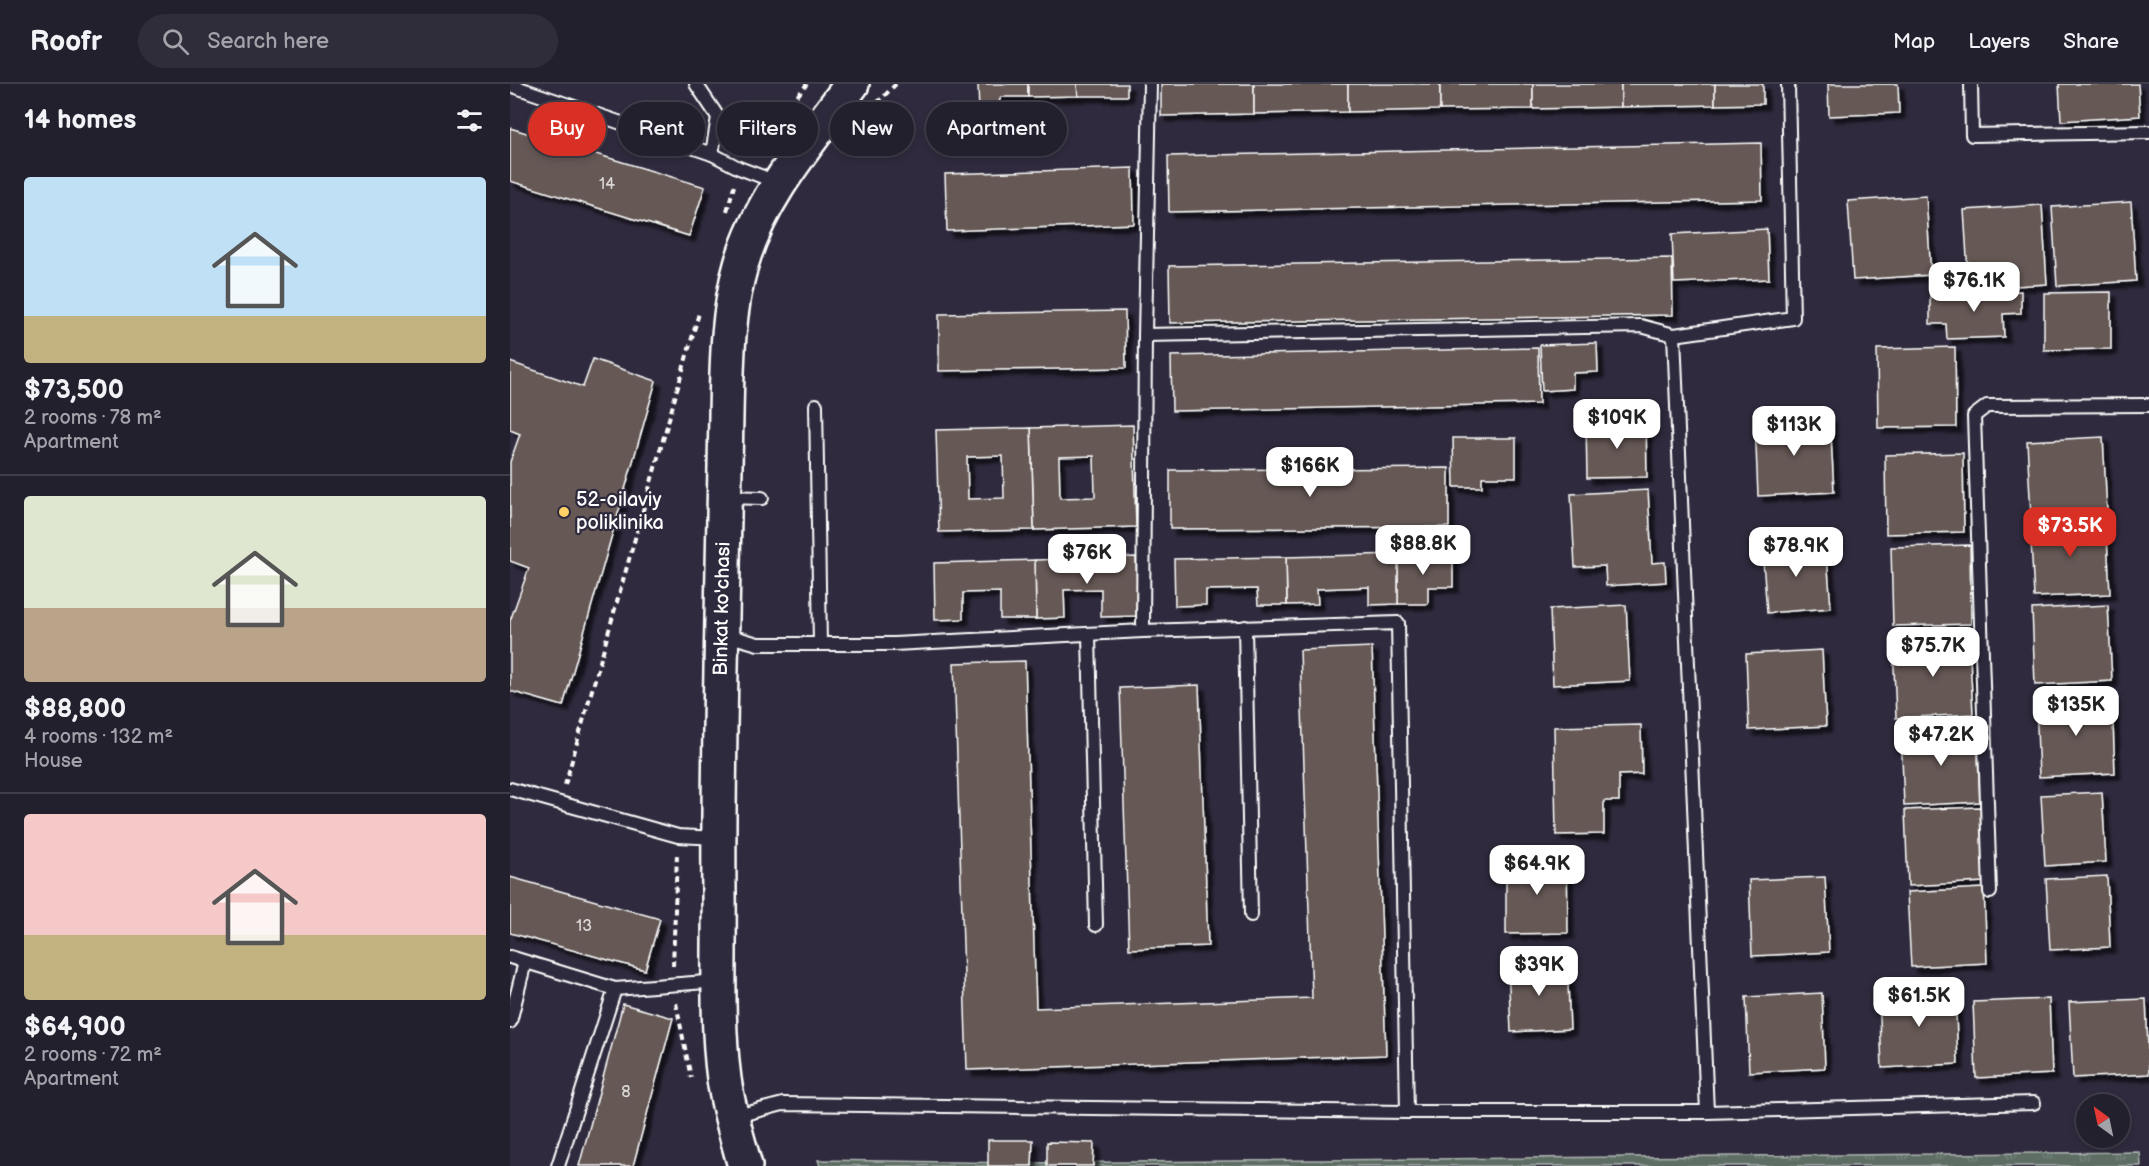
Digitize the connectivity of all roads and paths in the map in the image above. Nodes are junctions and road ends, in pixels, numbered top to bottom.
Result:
1 (696, 84) edge
2 (807, 84) edge
3 (852, 84) edge
4 (1150, 84) edge
5 (1788, 84) edge
6 (1971, 84) edge
7 (510, 85) edge
8 (2149, 132) edge
9 (712, 154) junction
10 (739, 168) junction
11 (780, 183) junction
12 (727, 213) dead end
13 (701, 304) dead end
14 (1145, 335) junction
15 (1674, 335) junction
16 (816, 405) dead end
17 (2149, 405) edge
18 (724, 497) junction
19 (762, 498) dead end
20 (1245, 627) junction
21 (1143, 631) junction
22 (722, 634) junction
23 (1089, 635) junction
24 (820, 644) junction
25 (510, 789) edge
26 (560, 804) junction
27 (719, 838) junction
28 (1990, 892) dead end
29 (1251, 915) dead end
30 (1096, 925) dead end
31 (510, 957) edge
32 (525, 962) junction
33 (720, 981) junction
34 (615, 989) junction
35 (510, 1023) edge
36 (2034, 1103) dead end
37 (1407, 1112) junction
38 (1707, 1112) junction
39 (731, 1117) junction
40 (558, 1166) edge
41 (745, 1166) edge

1 - 9 lane
2 - 10 path
3 - 11 main road, Binkat ko'chasi
4 - 14 lane
5 - 15 lane
6 - 8 lane
7 - 9 lane
9 - 10 lane
10 - 11 lane
10 - 12 path
11 - 18 main road, Binkat ko'chasi
13 - 26 path
14 - 15 lane
14 - 21 lane
15 - 38 lane
16 - 24 lane
17 - 28 lane
18 - 19 lane
18 - 22 main road, Binkat ko'chasi
20 - 21 lane
20 - 29 lane
20 - 37 lane
21 - 23 lane
22 - 24 lane
22 - 27 main road, Binkat ko'chasi
23 - 24 lane
23 - 30 lane
25 - 26 lane
26 - 27 lane
27 - 33 main road, Binkat ko'chasi
31 - 32 lane
32 - 34 lane
32 - 35 lane
33 - 34 lane
33 - 39 main road, Binkat ko'chasi
34 - 40 lane
36 - 38 lane
37 - 38 lane
37 - 39 lane
39 - 41 main road, Binkat ko'chasi

